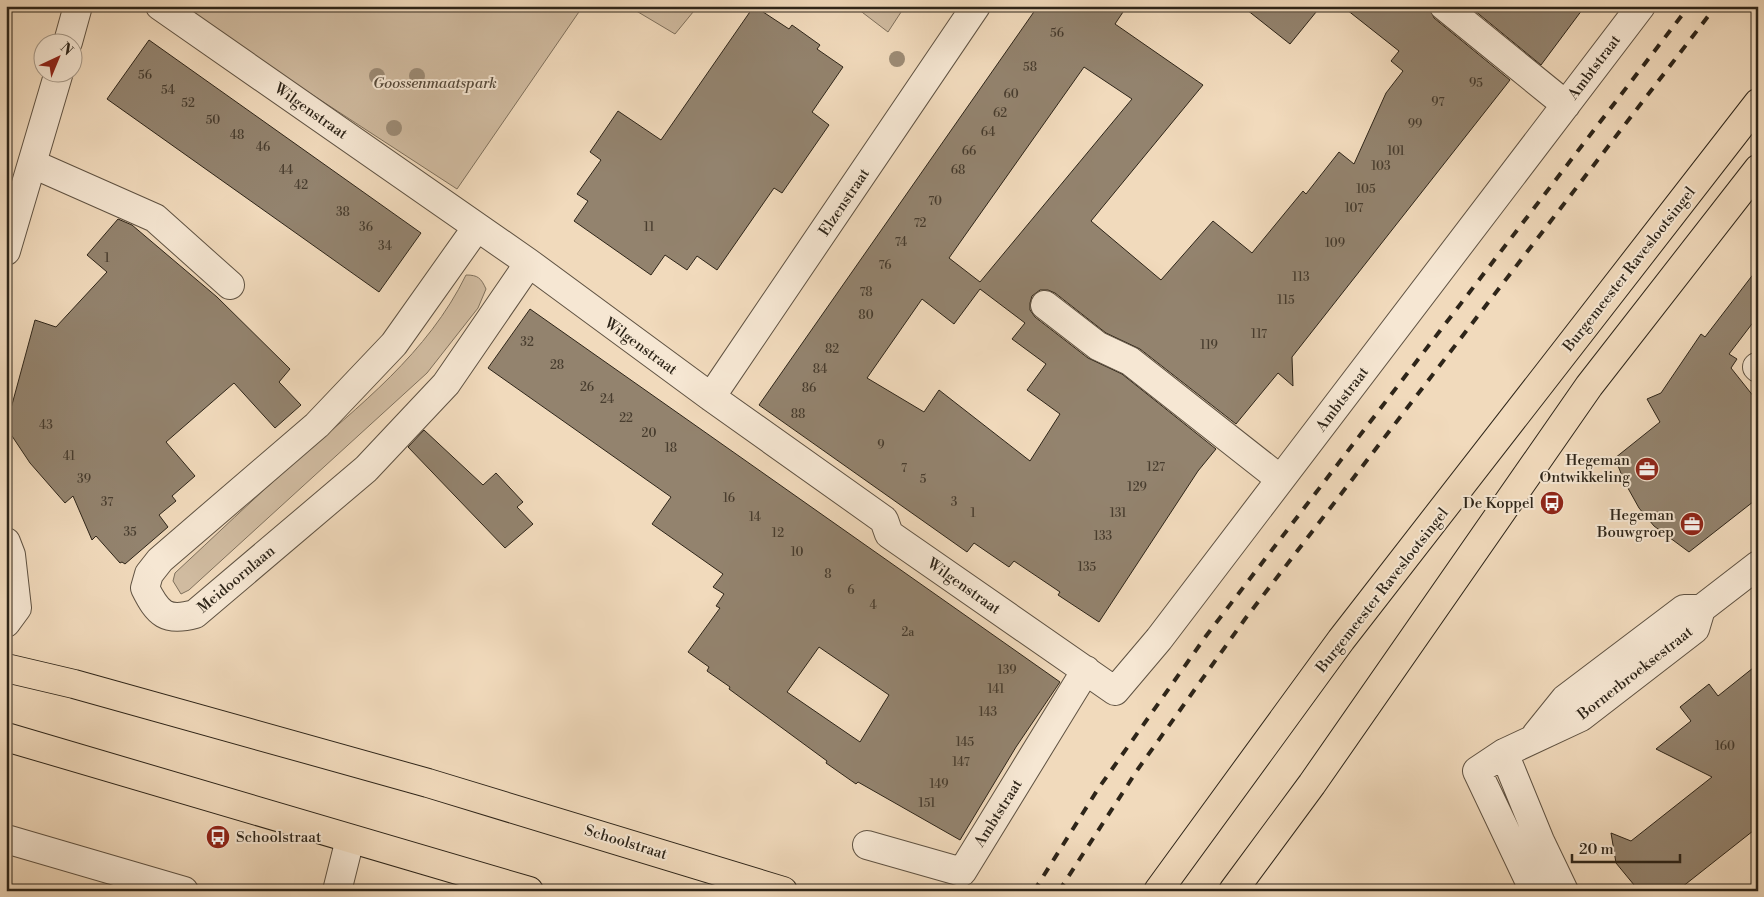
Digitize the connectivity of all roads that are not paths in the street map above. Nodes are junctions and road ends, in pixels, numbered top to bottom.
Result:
1 (78, 6) edge
2 (160, 6) edge
3 (976, 6) edge
4 (1444, 6) edge
5 (1641, 6) edge
6 (71, 32) edge
7 (56, 82) edge
8 (1758, 103) edge
9 (1566, 104) junction
10 (33, 164) junction
11 (1758, 169) edge
12 (477, 227) junction
13 (6, 251) edge
14 (529, 263) junction
15 (230, 285) dead end
16 (1045, 305) dead end
17 (711, 397) junction
18 (1280, 479) junction
19 (6, 542) edge
20 (1758, 565) edge
21 (6, 623) edge
22 (6, 668) edge
23 (1086, 670) junction
24 (1115, 691) joint
25 (9, 734) edge
26 (1504, 753) junction
27 (6, 839) edge
28 (350, 839) junction
29 (867, 845) dead end
30 (184, 891) edge
31 (337, 891) edge
32 (529, 891) edge
33 (783, 891) edge
34 (1158, 891) edge
35 (1233, 891) edge
36 (1534, 891) edge
37 (1564, 891) edge

1 - 6 street
2 - 12 street, Wilgenstraat
3 - 17 street, Elzenstraat
4 - 9 street, Ambtstraat
5 - 9 street, Ambtstraat
7 - 10 street
8 - 34 main road, Burgemeester Raveslootsingel
9 - 18 street, Ambtstraat
10 - 13 street
10 - 15 street
11 - 35 main road
12 - 14 street, Wilgenstraat
12 - 14 street, Meidoornlaan
14 - 17 street, Wilgenstraat
16 - 18 street
17 - 23 street, Wilgenstraat
18 - 24 street, Ambtstraat
19 - 21 street
20 - 26 street, Bornerbroeksestraat
22 - 33 main road, Schoolstraat
23 - 24 street, Wilgenstraat
23 - 29 street, Ambtstraat
25 - 28 main road
26 - 36 street, Bornerbroeksestraat
26 - 37 street
27 - 30 street
28 - 31 street
28 - 32 main road

